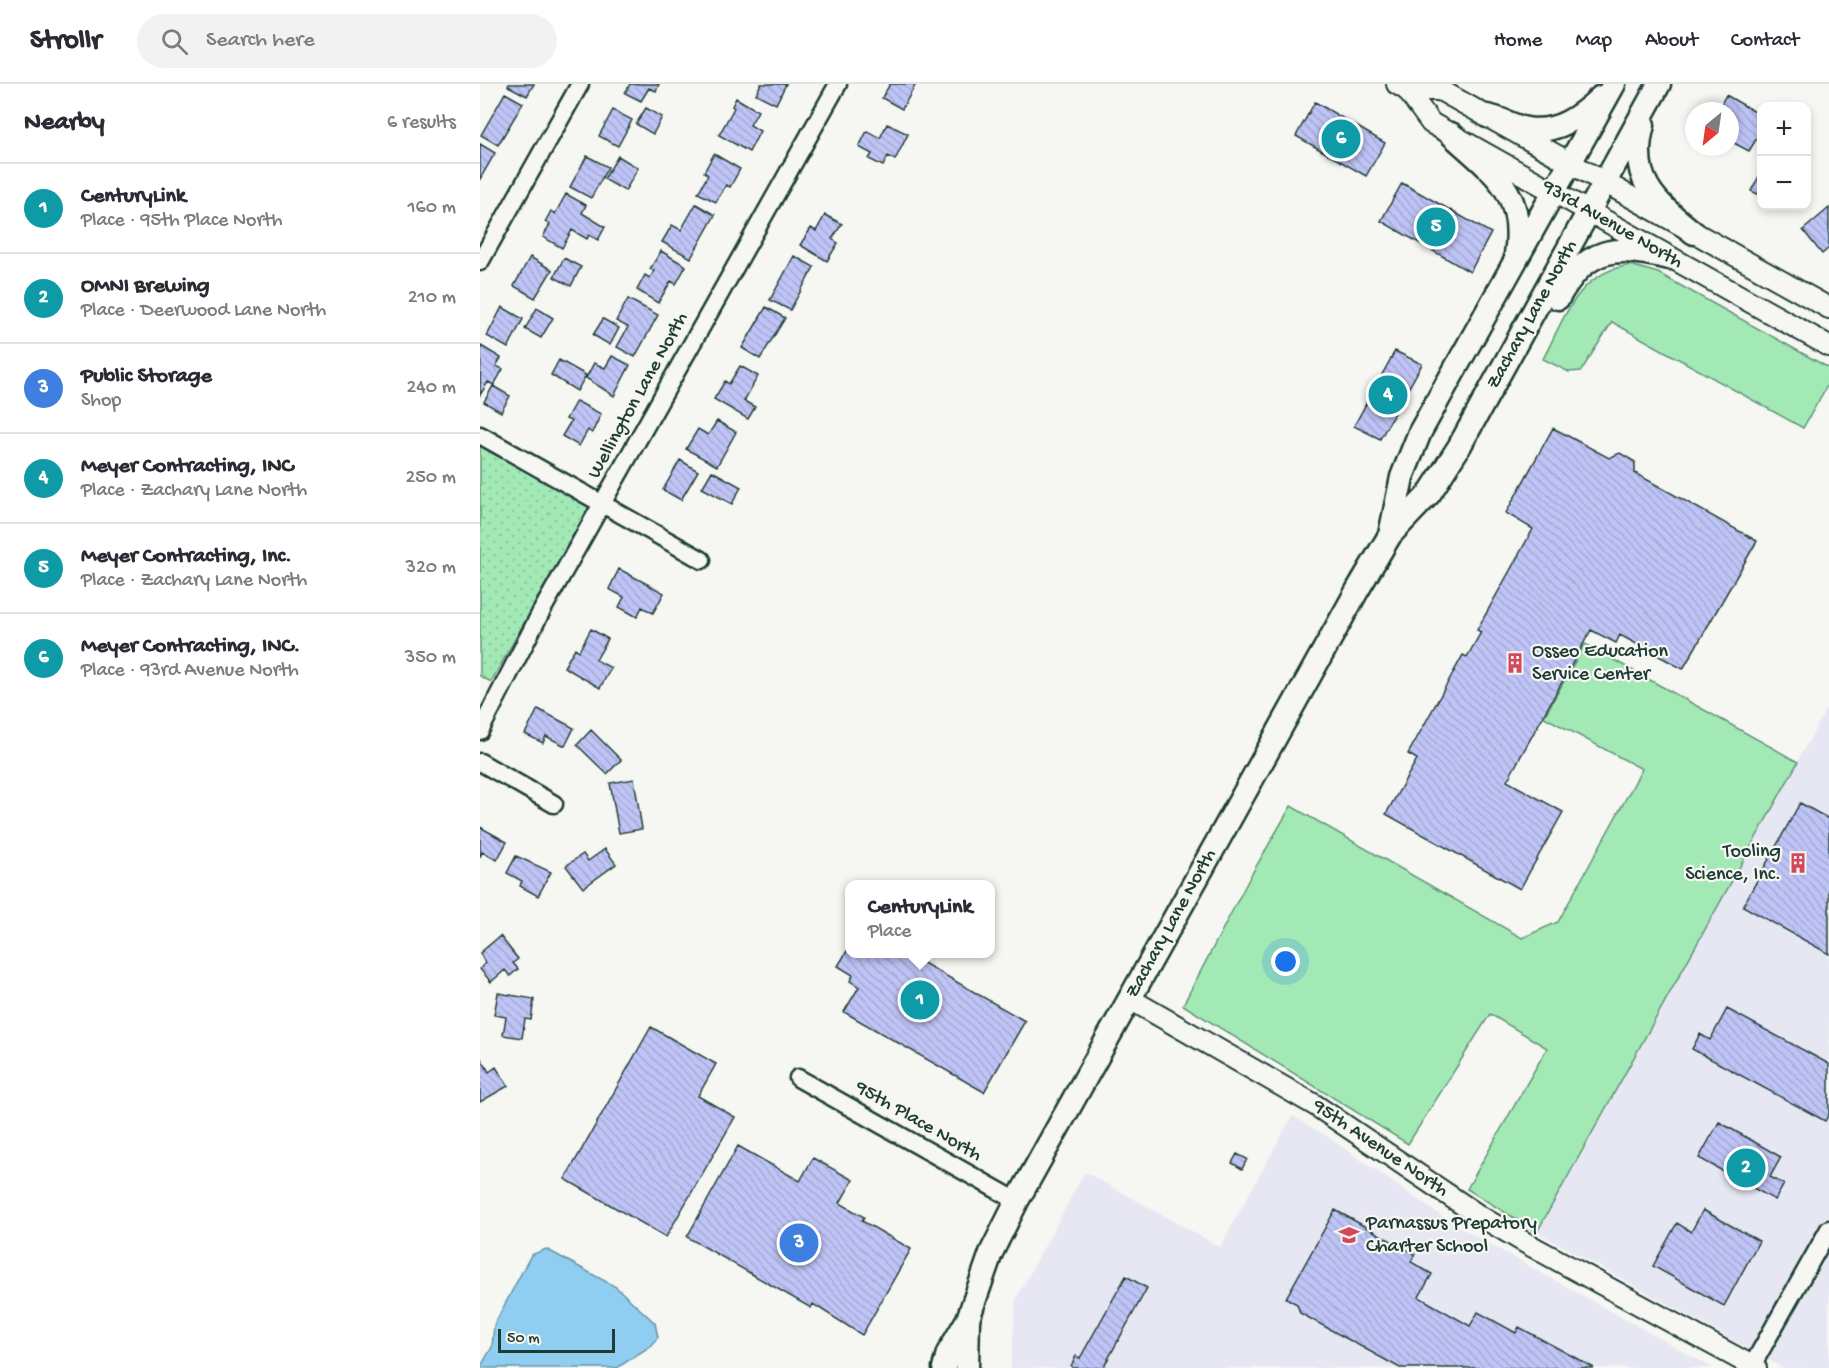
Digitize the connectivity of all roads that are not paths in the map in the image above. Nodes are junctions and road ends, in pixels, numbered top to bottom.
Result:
1 (580, 84) edge
2 (838, 84) edge
3 (1613, 85) edge
4 (1402, 87) edge
5 (1654, 93) edge
6 (1487, 116) junction
7 (1451, 134) junction
8 (1570, 165) junction
9 (1605, 184) junction
10 (1555, 192) junction
11 (1589, 212) junction
12 (1694, 233) junction
13 (1669, 258) junction
14 (480, 262) edge
15 (1514, 265) junction
16 (1829, 308) edge
17 (1829, 346) edge
18 (1487, 398) junction
19 (480, 435) edge
20 (603, 503) junction
21 (1390, 535) junction
22 (702, 560) dead end
23 (480, 731) edge
24 (480, 762) edge
25 (554, 804) dead end
26 (1130, 999) junction
27 (798, 1078) dead end
28 (1017, 1202) junction
29 (1829, 1229) edge
30 (968, 1319) junction
31 (1754, 1367) edge
32 (944, 1368) edge
33 (968, 1368) edge

1 - 14 street
2 - 20 street, Wellington Lane North
3 - 6 main road
3 - 8 main road, Zachary Lane North
4 - 6 street, 93rd Avenue North
4 - 7 street, 93rd Avenue North
5 - 9 main road, Zachary Lane North
5 - 12 main road
6 - 8 street, 93rd Avenue North
7 - 10 street, 93rd Avenue North
7 - 15 main road
8 - 9 street, 93rd Avenue North
8 - 10 main road, Zachary Lane North
9 - 11 main road, Zachary Lane North
9 - 12 street, 93rd Avenue North
10 - 11 street, 93rd Avenue North
10 - 15 main road, Zachary Lane North
11 - 13 street, 93rd Avenue North
11 - 18 main road, Zachary Lane North
12 - 16 street, 93rd Avenue North
13 - 17 street, 93rd Avenue North
13 - 18 main road
15 - 21 main road, Zachary Lane North
18 - 21 main road, Zachary Lane North
19 - 20 street
20 - 22 street
20 - 23 street, Wellington Lane North
21 - 26 main road, Zachary Lane North
24 - 25 street
26 - 28 main road, Zachary Lane North
26 - 31 street, 95th Avenue North
27 - 28 street, 95th Place North
28 - 30 main road, Zachary Lane North
29 - 31 street
30 - 32 main road, Zachary Lane North
30 - 33 main road, Zachary Lane North

